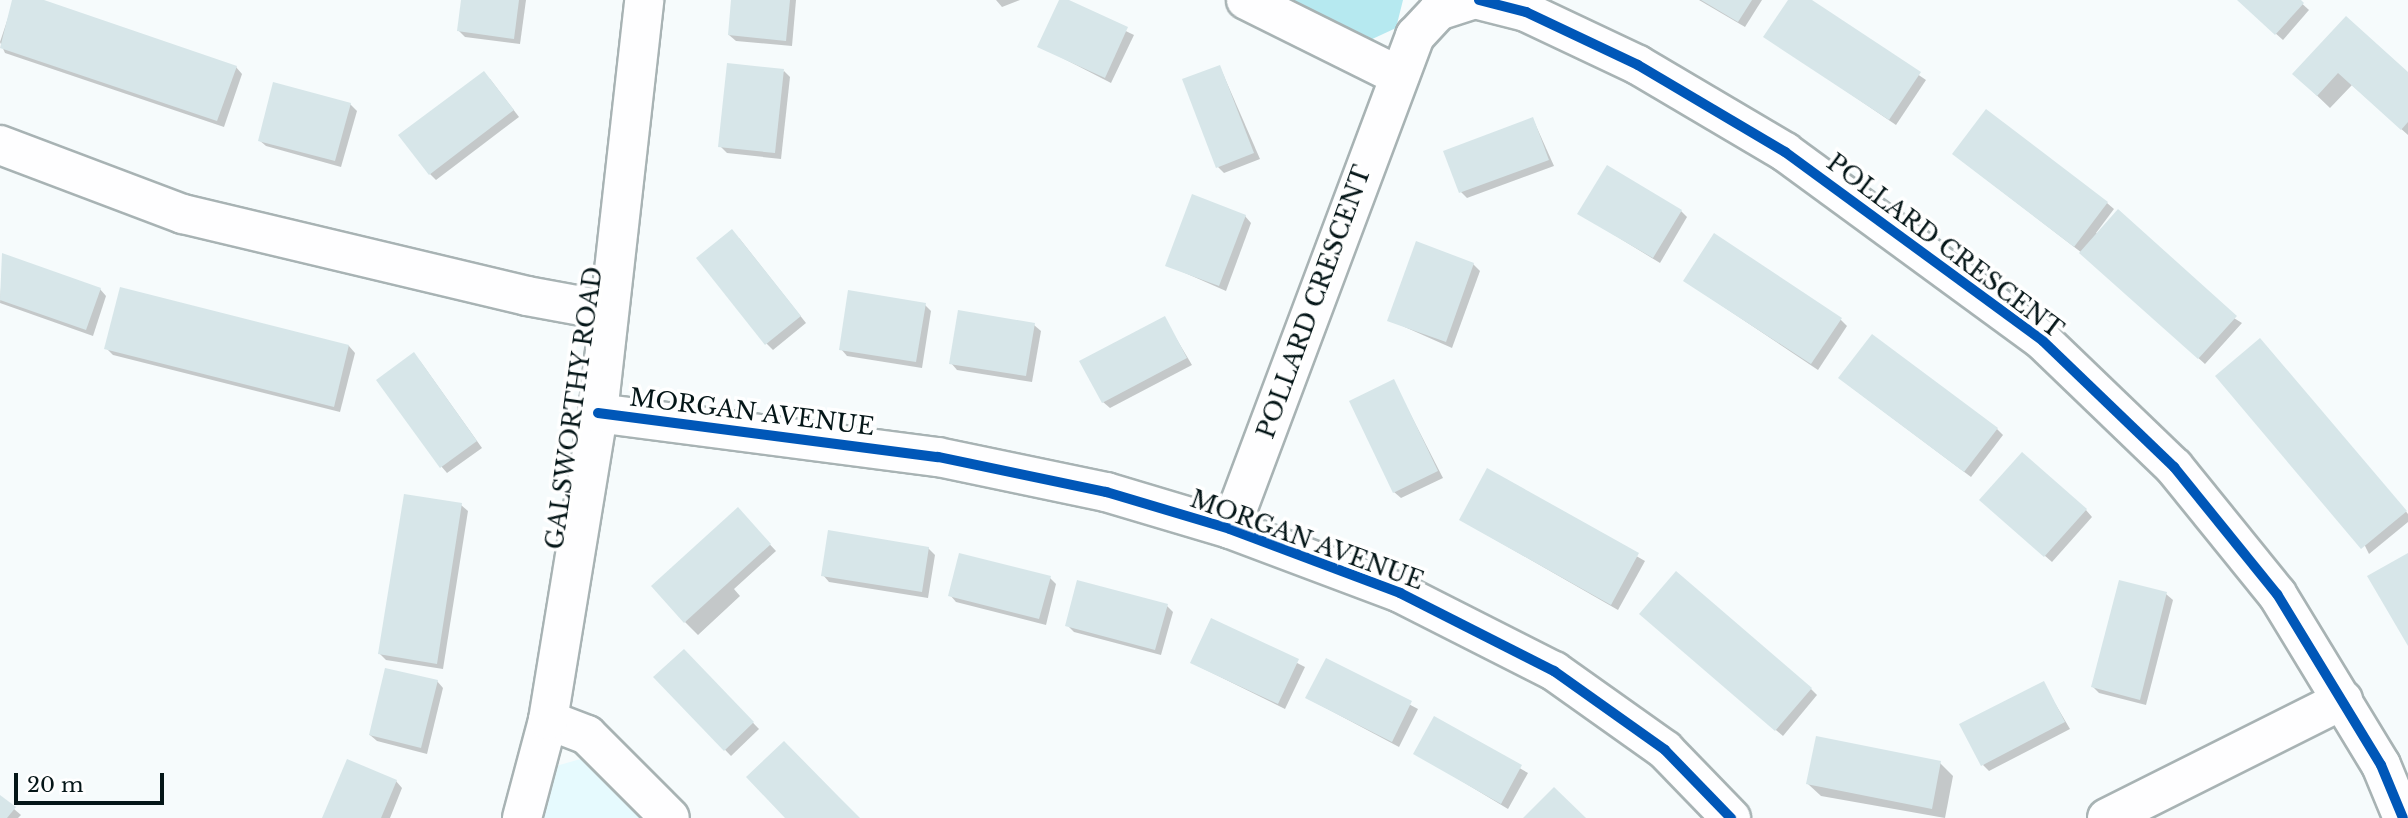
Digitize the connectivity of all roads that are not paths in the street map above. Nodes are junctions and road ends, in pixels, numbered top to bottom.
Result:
1 (643, 0) edge
2 (1246, 0) edge
3 (1471, 0) edge
4 (1479, 0) edge
5 (1399, 76) junction
6 (0, 145) edge
7 (609, 311) junction
8 (598, 414) junction
9 (1230, 529) junction
10 (2343, 700) junction
11 (548, 720) junction
12 (522, 818) edge
13 (670, 818) edge
14 (1731, 818) edge
15 (2107, 818) edge
16 (2403, 818) edge

1 - 7 street, GALSWORTHY ROAD
2 - 5 street
3 - 5 street, POLLARD CRESCENT
4 - 10 street, POLLARD CRESCENT
5 - 9 street, POLLARD CRESCENT
6 - 7 street
7 - 8 street, GALSWORTHY ROAD
8 - 9 street, MORGAN AVENUE
8 - 11 street, GALSWORTHY ROAD
9 - 14 street, MORGAN AVENUE
10 - 15 street
10 - 16 street, POLLARD CRESCENT
11 - 12 street, GALSWORTHY ROAD
11 - 13 street

